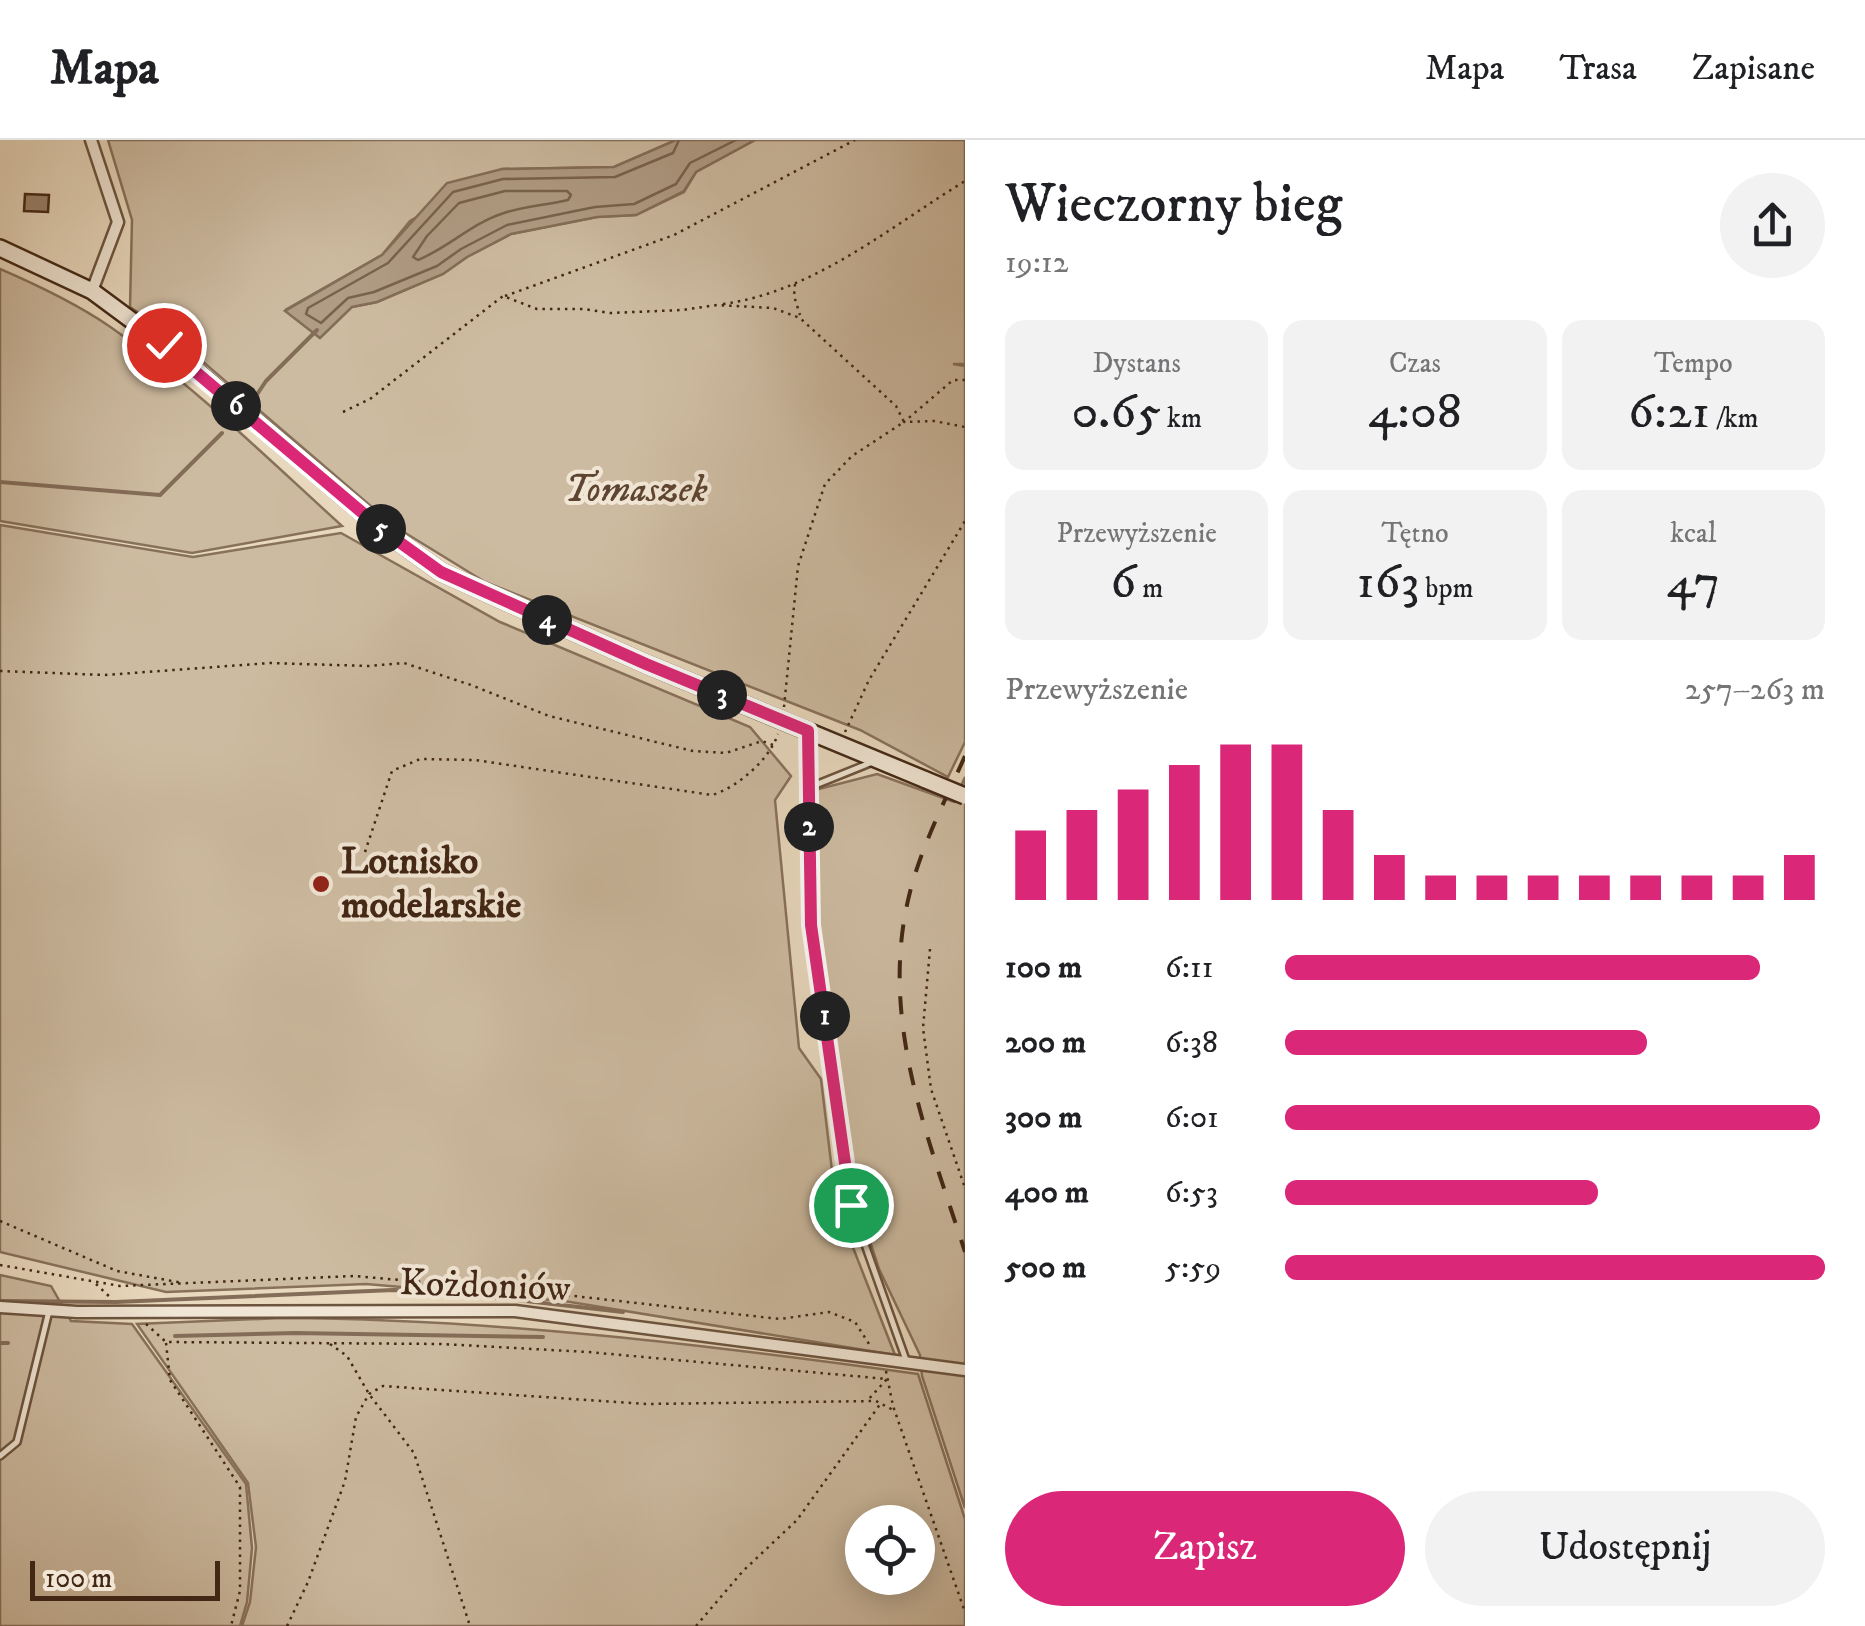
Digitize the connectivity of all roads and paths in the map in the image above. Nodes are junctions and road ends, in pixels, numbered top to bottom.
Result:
1 (91, 140) edge
2 (856, 140) edge
3 (965, 181) edge
4 (0, 248) edge
5 (796, 283) junction
6 (92, 291) junction
7 (503, 296) junction
8 (716, 305) junction
9 (800, 318) junction
10 (965, 380) edge
11 (343, 412) dead end
12 (904, 422) junction
13 (965, 427) edge
14 (965, 521) edge
15 (0, 671) edge
16 (783, 720) junction
17 (808, 731) junction
18 (841, 743) junction
19 (774, 746) junction
20 (878, 760) junction
21 (808, 788) junction
22 (965, 796) edge
23 (365, 852) dead end
24 (930, 949) dead end
25 (965, 1188) edge
26 (0, 1221) edge
27 (0, 1265) edge
28 (94, 1282) junction
29 (190, 1284) junction
30 (0, 1307) edge
31 (49, 1310) junction
32 (134, 1312) junction
33 (166, 1342) junction
34 (329, 1344) junction
35 (882, 1359) junction
36 (907, 1363) junction
37 (965, 1370) edge
38 (887, 1380) junction
39 (369, 1394) junction
40 (867, 1401) junction
41 (882, 1402) junction
42 (895, 1411) junction
43 (0, 1456) edge
44 (965, 1612) edge
45 (231, 1626) edge
46 (287, 1626) edge
47 (470, 1626) edge
48 (696, 1626) edge

1 - 6 street
2 - 7 path
3 - 5 path
4 - 6 main road
5 - 8 path
5 - 9 path
6 - 16 main road
7 - 8 path
7 - 11 path
8 - 9 path
9 - 12 path
10 - 12 path
12 - 13 path
12 - 16 path
14 - 18 path
15 - 19 path
16 - 17 main road
16 - 19 path
17 - 18 main road
17 - 21 lane
18 - 20 main road
19 - 23 path
20 - 21 lane
20 - 22 main road, bridge
21 - 36 lane
24 - 25 path
26 - 29 path
27 - 28 path
28 - 29 path
28 - 32 path
29 - 35 path
30 - 31 street, Kożdoniów
31 - 32 street, Kożdoniów
31 - 43 lane
32 - 33 path
32 - 35 street, Kożdoniów
33 - 34 path
33 - 45 path
34 - 38 path
34 - 39 path
35 - 36 street, Kożdoniów
35 - 38 path
36 - 37 street, Kożdoniów
38 - 40 path
38 - 42 path
39 - 40 path
39 - 46 path
39 - 47 path
40 - 41 path
41 - 42 path
41 - 48 path
42 - 44 path

